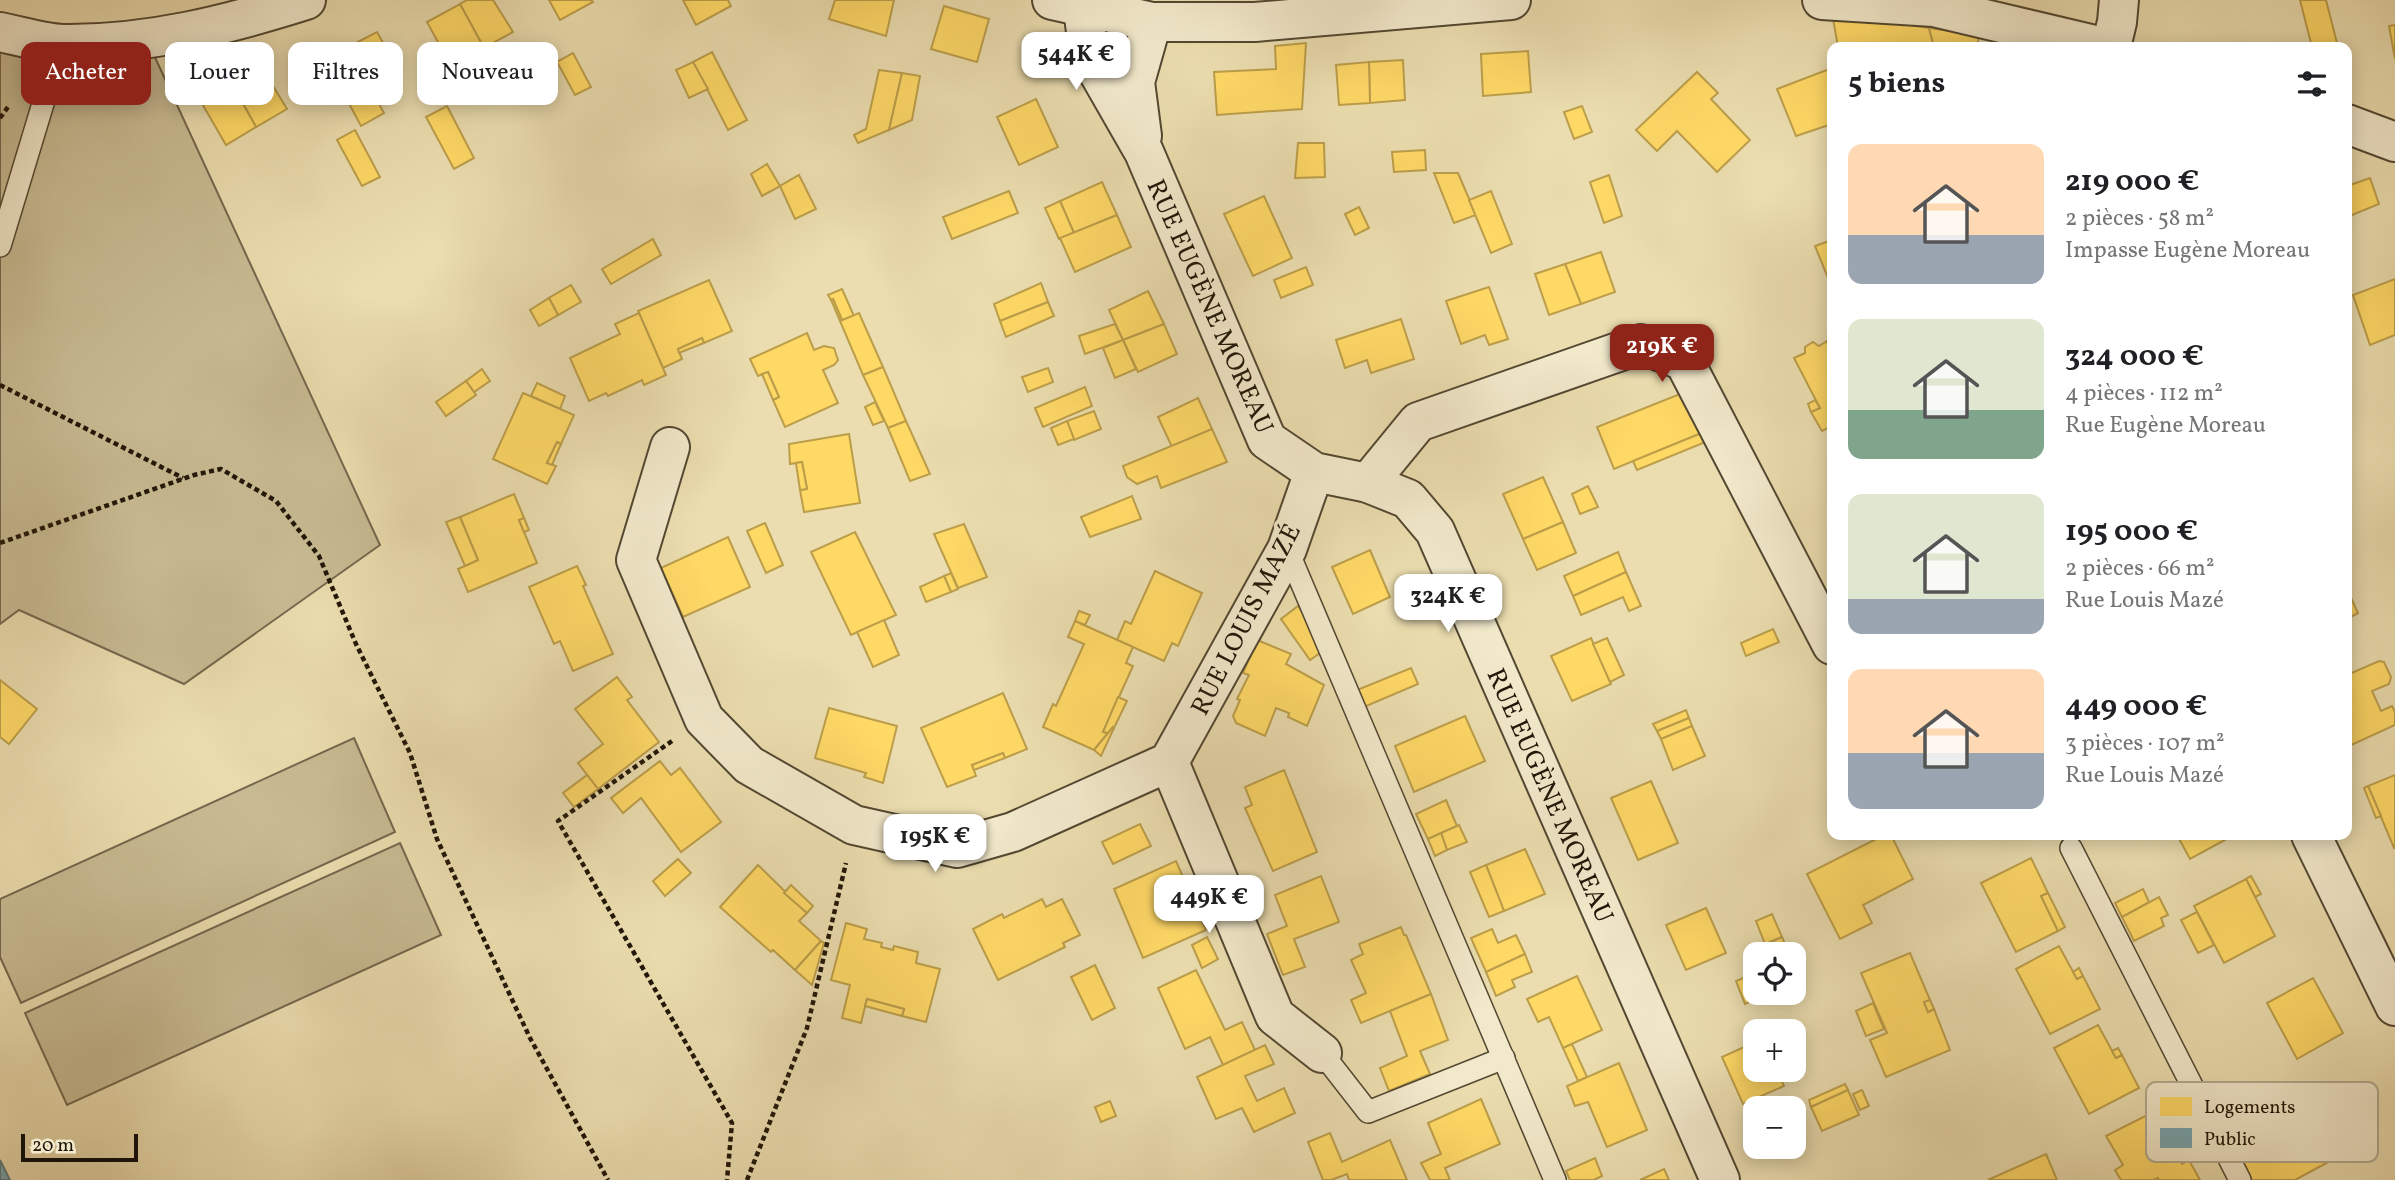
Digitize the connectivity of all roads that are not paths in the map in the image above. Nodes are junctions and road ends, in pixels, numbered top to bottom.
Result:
1 (306, 0) edge
2 (1511, 0) edge
3 (1822, 0) edge
4 (2119, 0) edge
5 (1073, 3) edge
6 (1934, 3) edge
7 (1152, 22) junction
8 (0, 32) edge
9 (51, 42) edge
10 (94, 42) edge
11 (2084, 42) edge
12 (2112, 42) edge
13 (43, 105) edge
14 (2352, 126) edge
15 (2395, 142) edge
16 (1144, 152) junction
17 (0, 246) edge
18 (670, 447) dead end
19 (1314, 472) junction
20 (1368, 483) junction
21 (1287, 549) junction
22 (1827, 635) edge
23 (1169, 762) junction
24 (2313, 840) edge
25 (2071, 848) dead end
26 (2395, 1006) edge
27 (1322, 1053) joint
28 (1504, 1058) junction
29 (2190, 1082) edge
30 (2231, 1162) edge
31 (1555, 1180) edge
32 (1720, 1180) edge
33 (2240, 1180) edge

1 - 10 street
2 - 7 street
3 - 6 street
4 - 12 street
5 - 7 street
5 - 16 street, RUE EUGÈNE MOREAU
6 - 11 street
7 - 16 street, RUE EUGÈNE MOREAU
8 - 9 street
13 - 17 lane
14 - 15 street
16 - 19 street, RUE EUGÈNE MOREAU
18 - 23 street
19 - 20 street, RUE EUGÈNE MOREAU
19 - 21 street, RUE LOUIS MAZÉ
20 - 22 street
20 - 32 street, RUE EUGÈNE MOREAU
21 - 23 street, RUE LOUIS MAZÉ
21 - 28 lane
23 - 27 street
24 - 26 street
25 - 29 lane
27 - 28 lane
28 - 31 lane
30 - 33 lane

